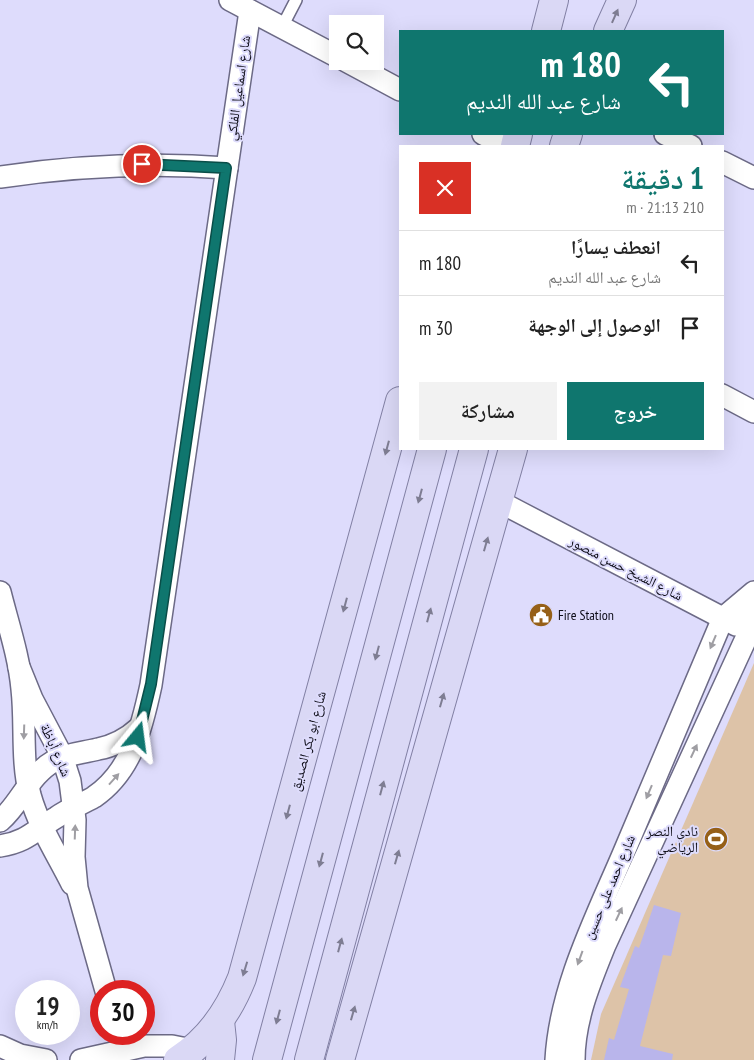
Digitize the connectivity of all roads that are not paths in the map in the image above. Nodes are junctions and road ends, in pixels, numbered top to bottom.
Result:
1 (230, 0) edge
2 (296, 0) edge
3 (554, 0) edge
4 (622, 0) edge
5 (250, 11) junction
6 (282, 27) junction
7 (546, 30) edge
8 (608, 30) edge
9 (329, 52) edge
10 (363, 70) edge
11 (399, 89) edge
12 (485, 135) edge
13 (668, 135) edge
14 (504, 145) edge
15 (689, 145) edge
16 (724, 163) edge
17 (226, 168) junction
18 (0, 177) edge
19 (754, 178) edge
20 (724, 396) edge
21 (399, 405) edge
22 (754, 412) edge
23 (432, 450) edge
24 (474, 450) edge
25 (513, 450) edge
26 (498, 502) junction
27 (0, 592) edge
28 (754, 592) edge
29 (754, 598) edge
30 (723, 618) junction
31 (751, 633) edge
32 (19, 666) junction
33 (140, 728) junction
34 (62, 756) junction
35 (28, 785) junction
36 (74, 807) junction
37 (0, 821) edge
38 (42, 827) junction
39 (0, 846) edge
40 (79, 898) junction
41 (103, 980) edge
42 (220, 1021) junction
43 (118, 1045) edge
44 (149, 1045) edge
45 (0, 1046) edge
46 (185, 1055) edge
47 (46, 1060) edge
48 (81, 1060) edge
49 (220, 1060) edge
50 (267, 1060) edge
51 (309, 1060) edge
52 (340, 1060) edge
53 (556, 1060) edge
54 (574, 1060) edge

1 - 5 street
2 - 6 lane
3 - 7 main road
8 -> 4 main road
5 - 6 street
5 - 17 street, شارع اسماعيل الفلكي
6 - 9 street
10 - 11 street
12 - 14 street
13 - 15 street
16 - 19 street
17 - 18 street
17 - 33 street, شارع اسماعيل الفلكي
20 - 22 street
21 -> 42 main road, شارع ابو بكر الصديق
23 -> 50 main road
51 -> 24 main road
25 - 26 main road
26 - 30 street, شارع الشيخ حسن منصور
52 -> 26 main road
27 - 32 street, شارع أباظة
28 - 30 street, شارع احمد على حسين
29 - 31 street, شارع احمد على حسين
30 - 31 street, شارع الشيخ حسن منصور
30 -> 53 street, شارع احمد على حسين
54 -> 31 street, شارع احمد على حسين
32 - 34 street, شارع أباظة
32 -> 35 street, شارع أباظة
33 - 34 street
36 -> 33 street, شارع اسماعيل الفلكي
34 - 35 street
34 - 36 street, شارع أباظة
35 - 37 street
35 - 38 street, شارع أباظة
36 - 38 street, شارع اسماعيل الفلكي
40 -> 36 street, شارع أباظة
38 - 39 street, شارع اسماعيل الفلكي
38 - 40 street, شارع أباظة
40 - 41 street, شارع أباظة
42 - 46 main road, شارع ابو بكر الصديق
42 - 49 main road
43 - 48 street
44 - 46 street
45 - 47 street

